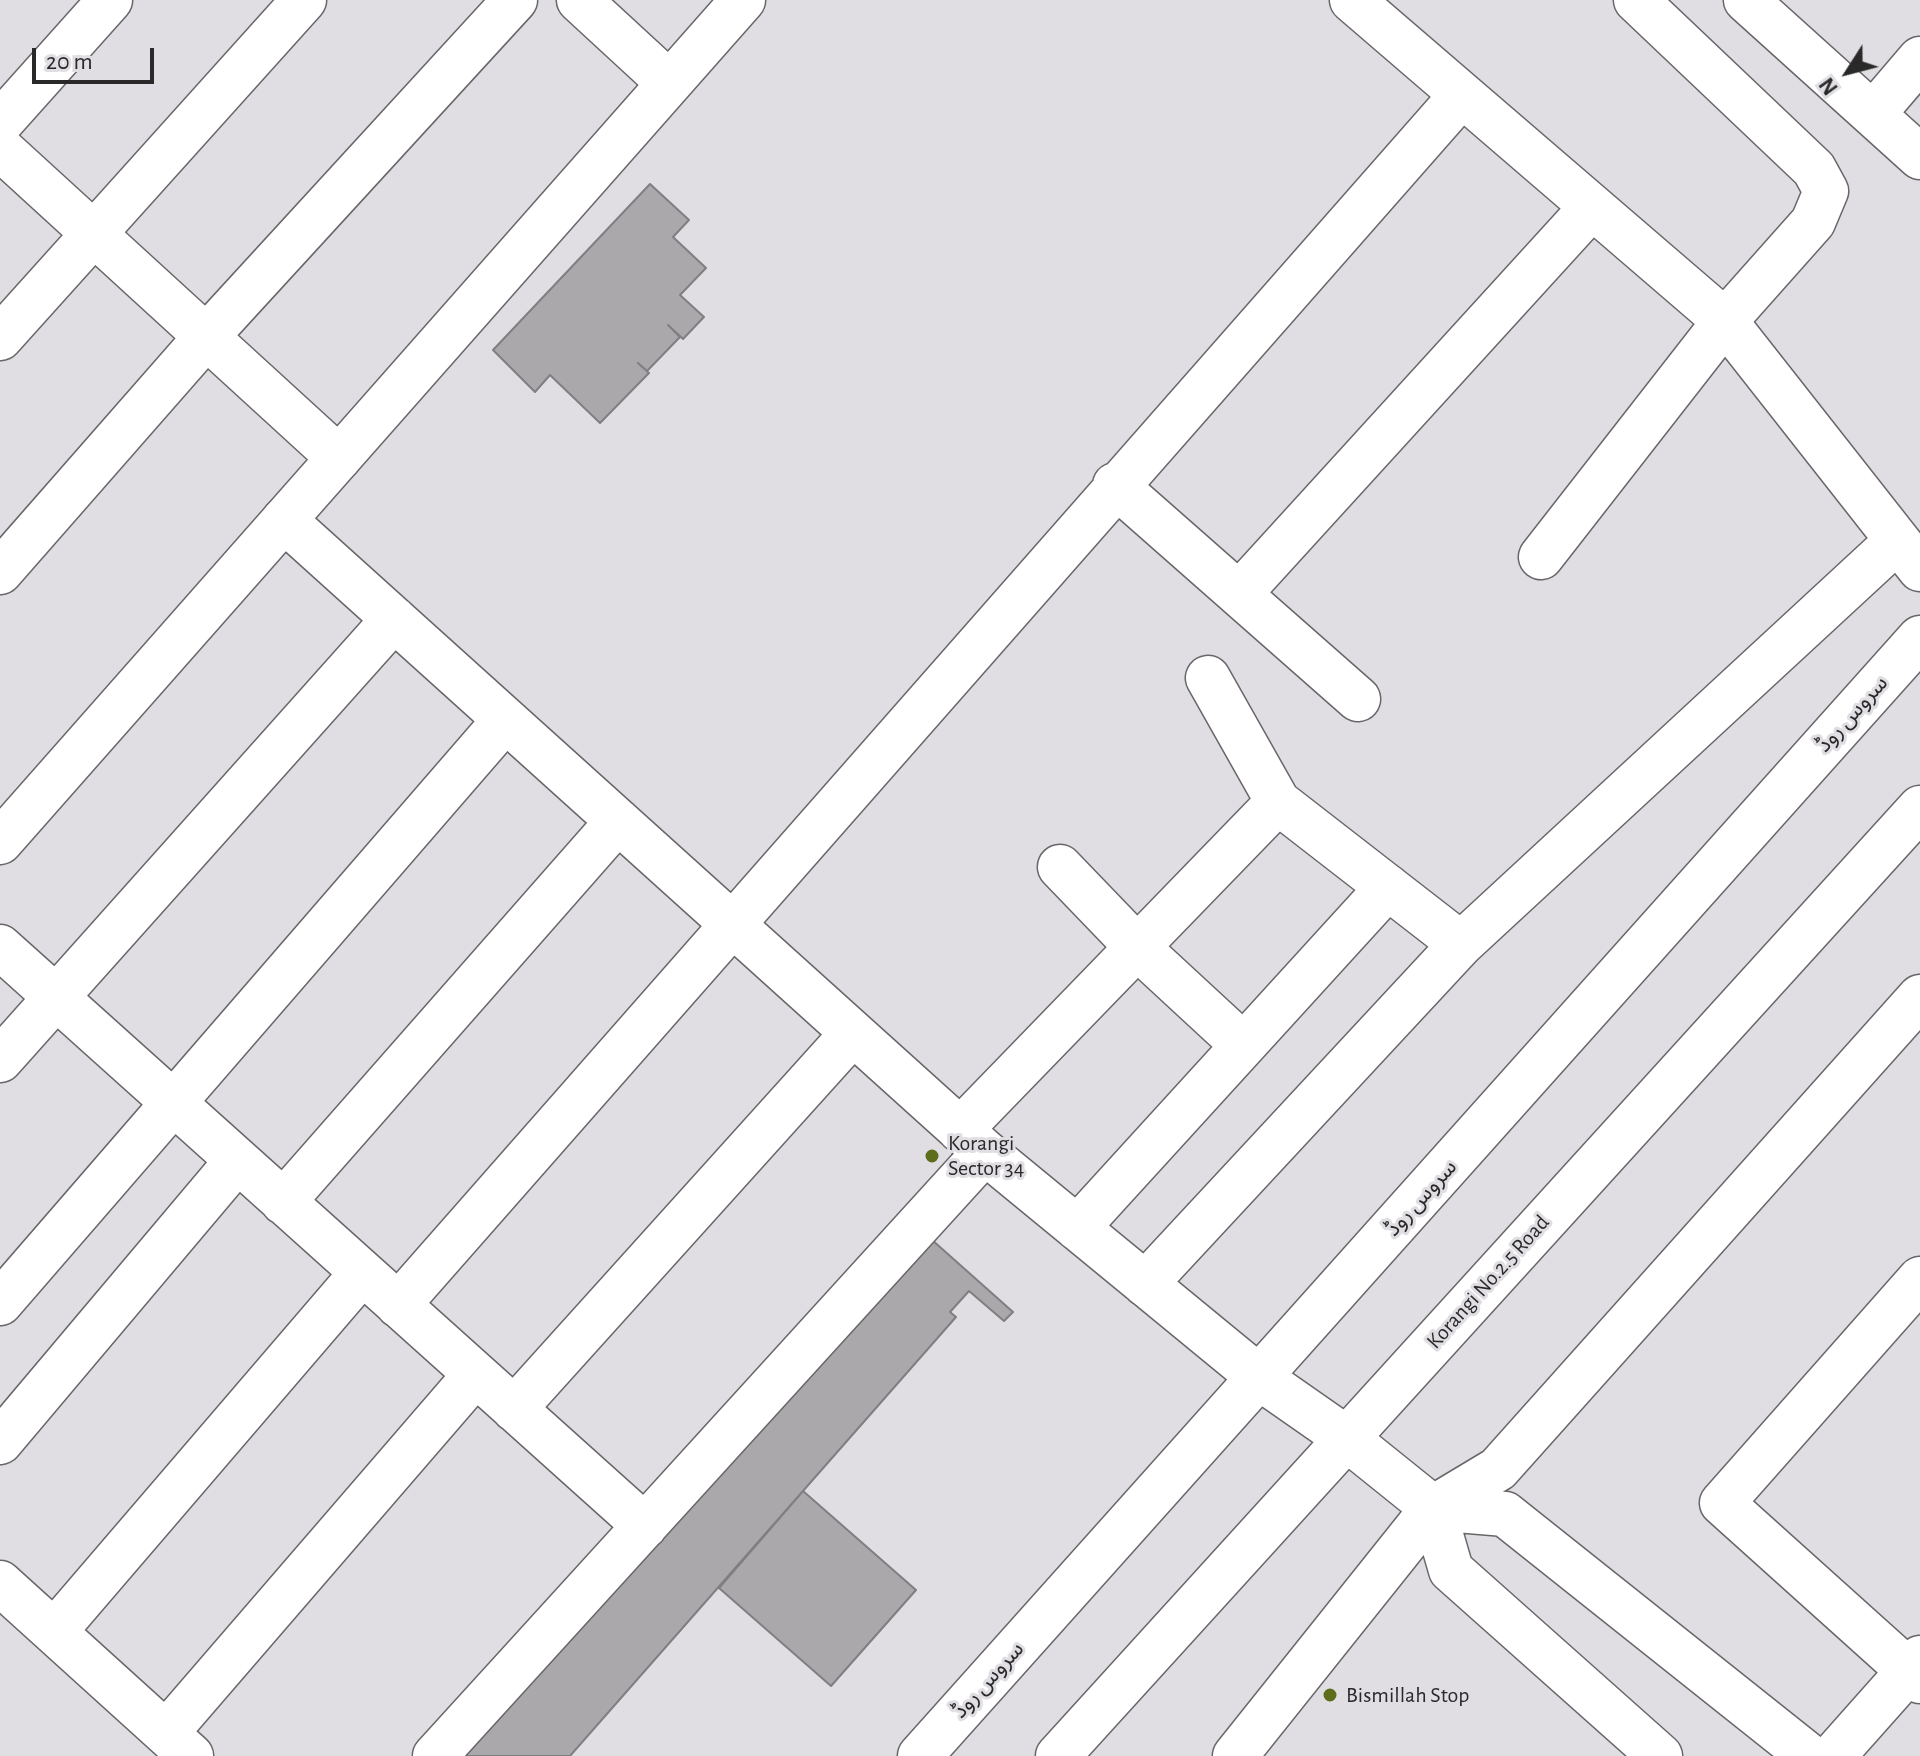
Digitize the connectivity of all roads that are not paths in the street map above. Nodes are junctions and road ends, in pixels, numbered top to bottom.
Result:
1 (110, 0) edge
2 (304, 0) edge
3 (515, 0) edge
4 (579, 0) edge
5 (743, 0) edge
6 (1636, 0) edge
7 (1746, 0) edge
8 (1361, 3) edge
9 (1920, 59) edge
10 (669, 83) junction
11 (1460, 97) junction
12 (1873, 114) junction
13 (0, 123) edge
14 (0, 148) edge
15 (1920, 157) edge
16 (1591, 208) junction
17 (93, 233) junction
18 (1725, 321) junction
19 (206, 337) junction
20 (0, 338) edge
21 (339, 458) junction
22 (1115, 485) junction
23 (284, 520) junction
24 (1909, 555) edge
25 (1541, 557) dead end
26 (0, 572) edge
27 (1239, 594) junction
28 (394, 619) junction
29 (1920, 638) edge
30 (1208, 678) dead end
31 (1358, 699) dead end
32 (505, 720) junction
33 (1278, 802) junction
34 (1920, 808) edge
35 (618, 821) junction
36 (0, 842) edge
37 (1060, 867) dead end
38 (1388, 887) junction
39 (734, 926) junction
40 (1461, 944) junction
41 (0, 947) edge
42 (1137, 947) junction
43 (57, 995) junction
44 (1920, 997) edge
45 (853, 1033) junction
46 (1243, 1045) junction
47 (0, 1060) edge
48 (174, 1104) junction
49 (972, 1141) junction
50 (237, 1161) junction
51 (283, 1202) junction
52 (1077, 1228) junction
53 (362, 1273) junction
54 (1920, 1279) edge
55 (1145, 1284) junction
56 (0, 1303) edge
57 (398, 1305) junction
58 (475, 1375) junction
59 (1260, 1378) junction
60 (514, 1409) junction
61 (1346, 1438) junction
62 (0, 1442) edge
63 (1433, 1508) junction
64 (645, 1526) junction
65 (0, 1583) edge
66 (54, 1632) junction
67 (1916, 1670) edge
68 (179, 1745) edge
69 (435, 1756) edge
70 (920, 1756) edge
71 (1058, 1756) edge
72 (1235, 1756) edge
73 (1660, 1756) edge
74 (1809, 1756) edge
75 (1833, 1756) edge

1 - 13 street
2 - 17 street
3 - 19 street
4 - 10 street
5 - 10 street
6 - 18 street
7 - 12 street
8 - 11 street
9 - 12 street
10 - 21 street
11 - 16 street
11 - 22 street
12 - 15 street
14 - 17 street
16 - 18 street
16 - 27 street
17 - 19 street
17 - 20 street
18 - 24 street
18 - 25 street
19 - 21 street
19 - 26 street
21 - 23 street
22 - 27 street
22 - 39 street
23 - 28 street
23 - 36 street
24 - 40 street
27 - 31 street
28 - 32 street
28 - 43 street
29 - 59 street, سروس روڈ
30 - 33 street
32 - 35 street
32 - 48 street
33 - 38 street
33 - 42 street
34 - 61 street, Korangi No.2.5 Road
35 - 39 street
35 - 51 street
37 - 42 street
38 - 40 street
38 - 46 street
39 - 45 street
39 - 57 street
40 - 55 street
41 - 43 street
42 - 46 street
42 - 49 street
43 - 47 street
43 - 48 street
44 - 63 street
45 - 49 street
45 - 60 street
46 - 52 street
48 - 50 street
48 - 56 street
49 - 52 street
49 - 64 street
50 - 51 street
50 - 62 street
51 - 53 street
52 - 55 street
53 - 57 street
53 - 66 street
54 - 67 street
55 - 59 street
57 - 58 street
58 - 60 street
58 - 68 street
59 - 61 street
59 - 70 street, سروس روڈ
60 - 64 street
61 - 63 street
61 - 71 street, Korangi No.2.5 Road
63 - 72 street
63 - 73 street
63 - 74 street
64 - 69 street
65 - 66 street
66 - 68 street
67 - 75 street

